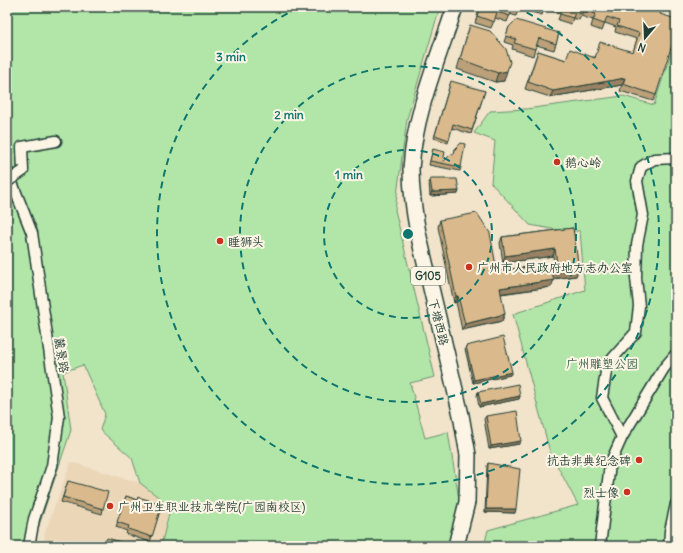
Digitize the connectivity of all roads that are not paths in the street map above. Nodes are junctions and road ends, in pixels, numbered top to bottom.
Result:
1 (455, 7) edge
2 (462, 7) edge
3 (56, 141) dead end
4 (676, 158) edge
5 (7, 170) edge
6 (7, 182) edge
7 (676, 354) edge
8 (622, 437) junction
9 (676, 504) edge
10 (29, 546) edge
11 (456, 546) edge
12 (463, 546) edge
13 (600, 546) edge
14 (669, 546) edge

1 - 11 highway, 下塘西路 / G105
2 - 12 highway, 下塘西路 / G105
3 - 6 street, bridge
4 - 8 street
5 - 10 street, 麓景路
7 - 8 street
8 - 13 street
9 - 14 street

